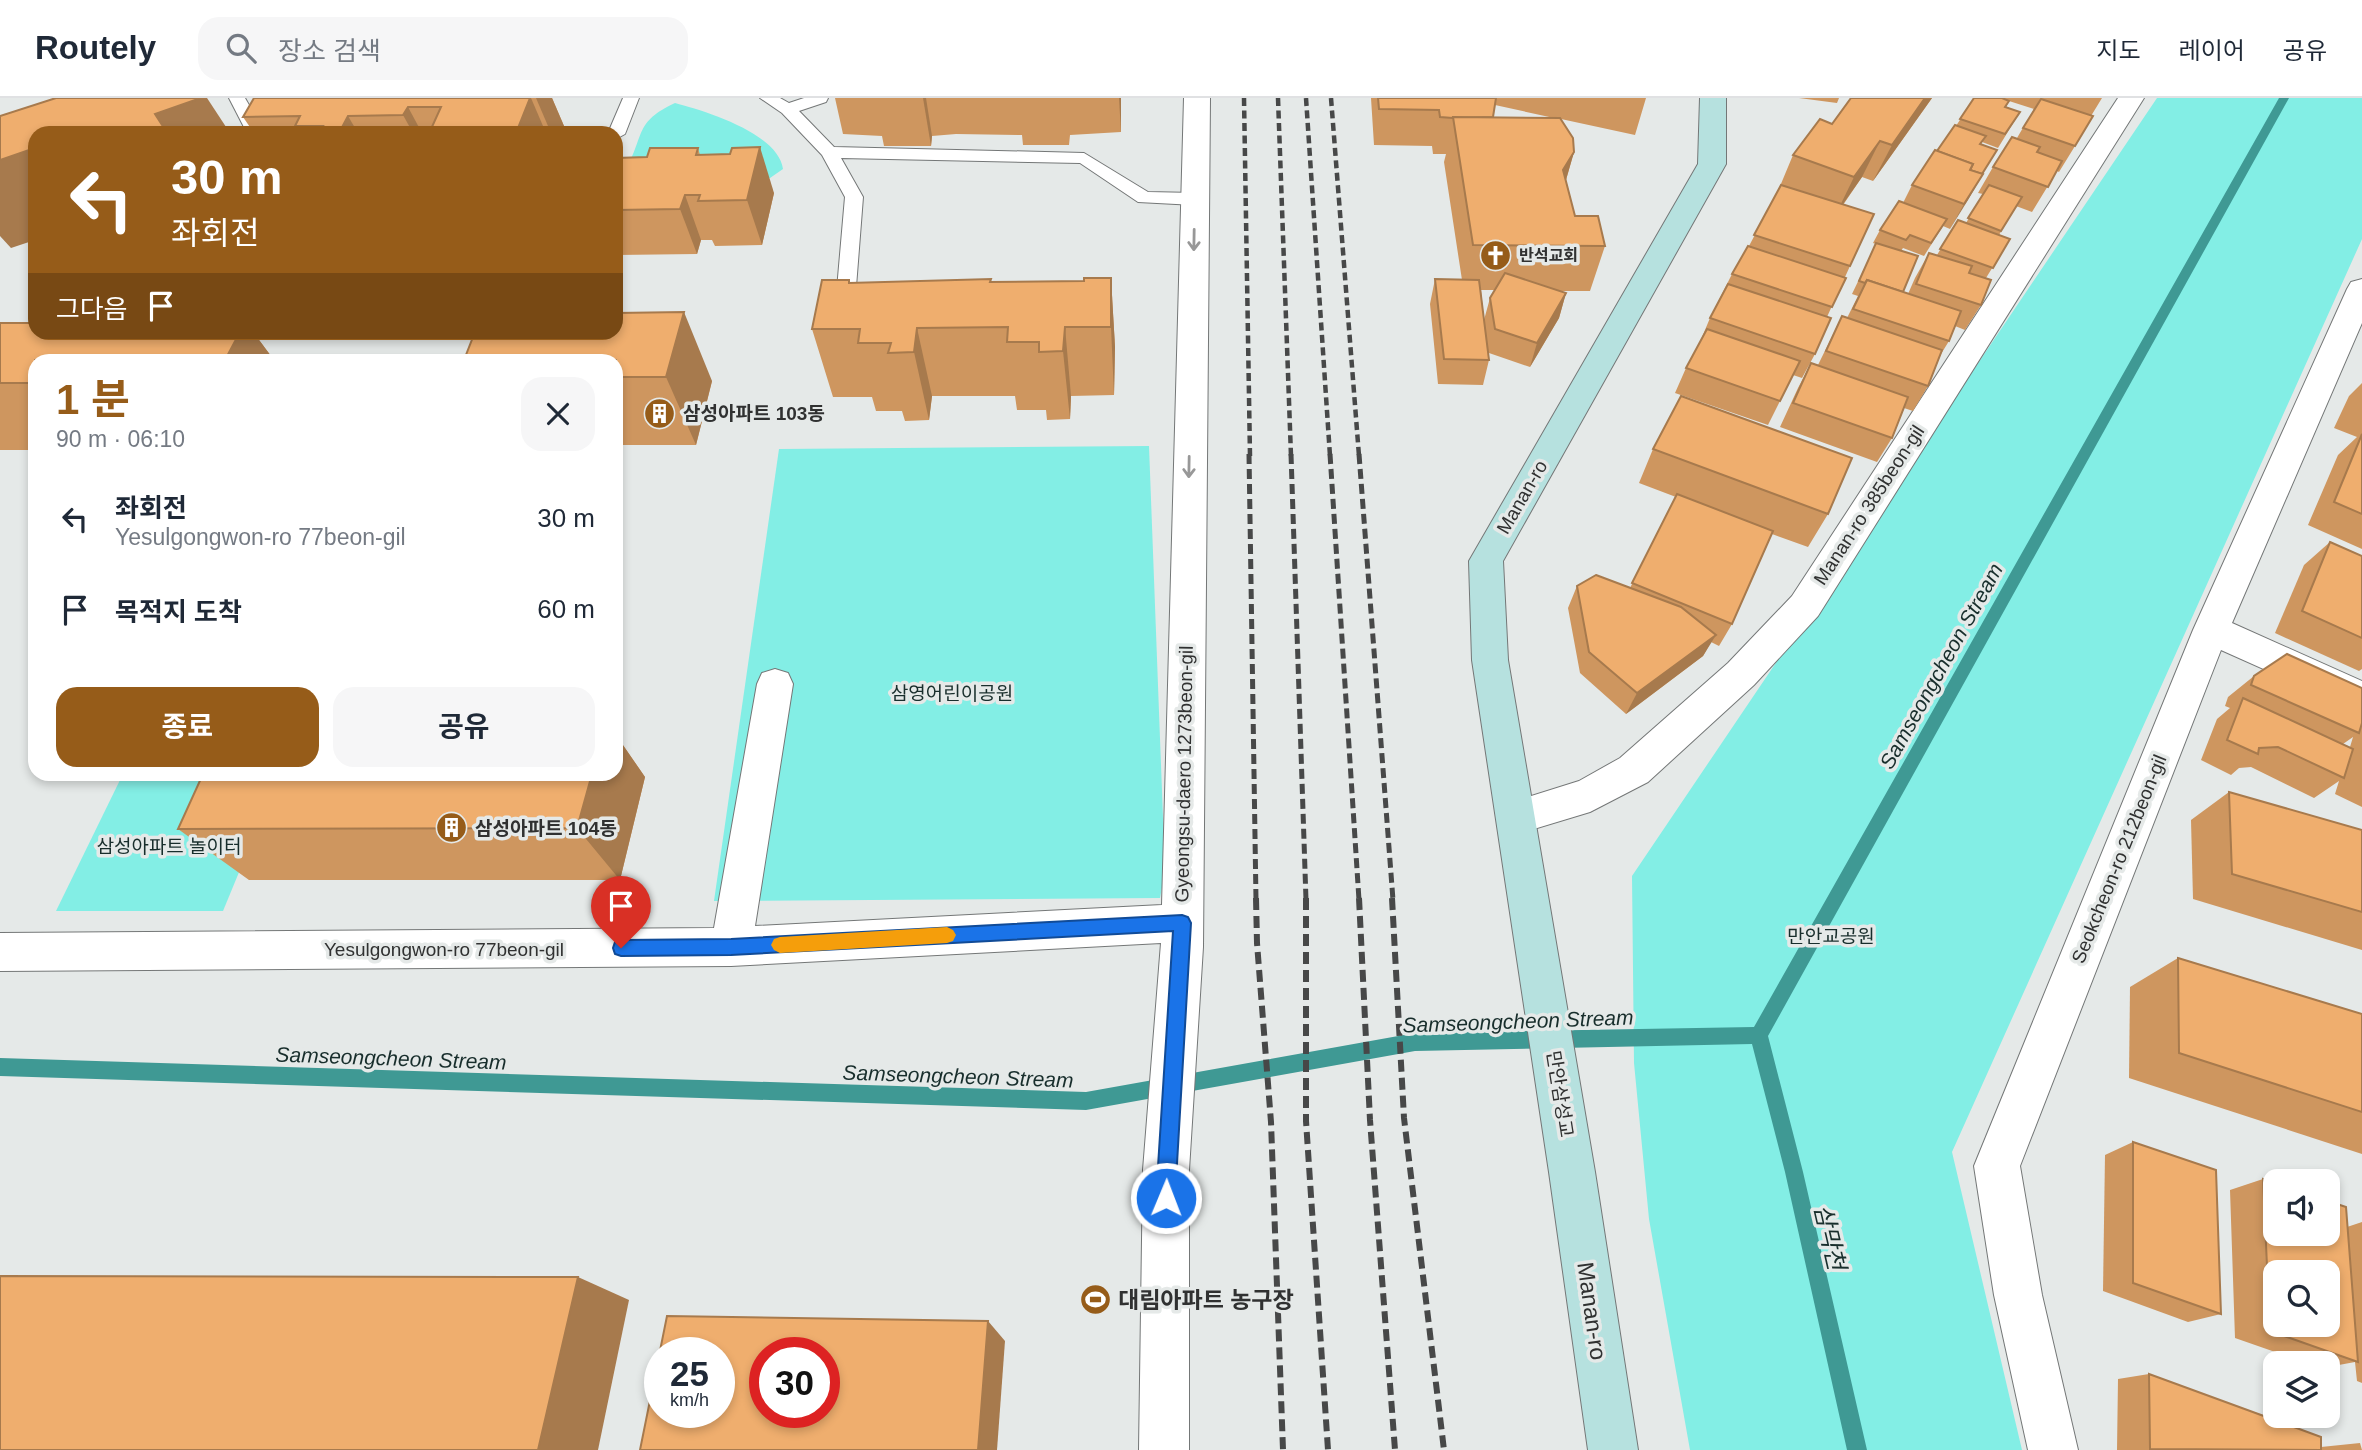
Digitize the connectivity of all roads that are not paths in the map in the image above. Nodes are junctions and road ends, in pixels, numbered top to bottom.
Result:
1 (237, 98) edge
2 (631, 98) edge
3 (768, 98) edge
4 (820, 98) edge
5 (1197, 98) edge
6 (1713, 98) edge
7 (2131, 98) edge
8 (789, 109) junction
9 (253, 126) edge
10 (619, 126) edge
11 (829, 152) junction
12 (1195, 199) junction
13 (2362, 289) edge
14 (886, 312) edge
15 (2211, 631) junction
16 (775, 684) dead end
17 (2362, 698) edge
18 (1517, 817) junction
19 (1534, 934) joint
20 (1182, 935) junction
21 (731, 947) junction
22 (0, 952) edge
23 (1572, 1172) joint
24 (1164, 1450) edge
25 (1613, 1450) edge
26 (2053, 1450) edge

1 - 9 lane
2 - 10 lane
3 - 8 lane
4 - 8 lane
5 - 12 street, Gyeongsu-daero 1273beon-gil
6 - 18 street, Manan-ro
7 - 18 street, Manan-ro 385beon-gil
8 - 11 lane
11 - 12 lane
11 - 14 lane
12 -> 20 street, Gyeongsu-daero 1273beon-gil
13 - 15 street, Seokcheon-ro 212beon-gil
15 - 17 street
15 - 26 street, Seokcheon-ro 212beon-gil
16 - 21 street
18 - 19 street, Manan-ro
19 - 23 street, 만안삼성교
20 - 21 street, Yesulgongwon-ro 77beon-gil
20 - 24 street, Gyeongsu-daero 1273beon-gil
21 - 22 street, Yesulgongwon-ro 77beon-gil
23 - 25 street, Manan-ro

